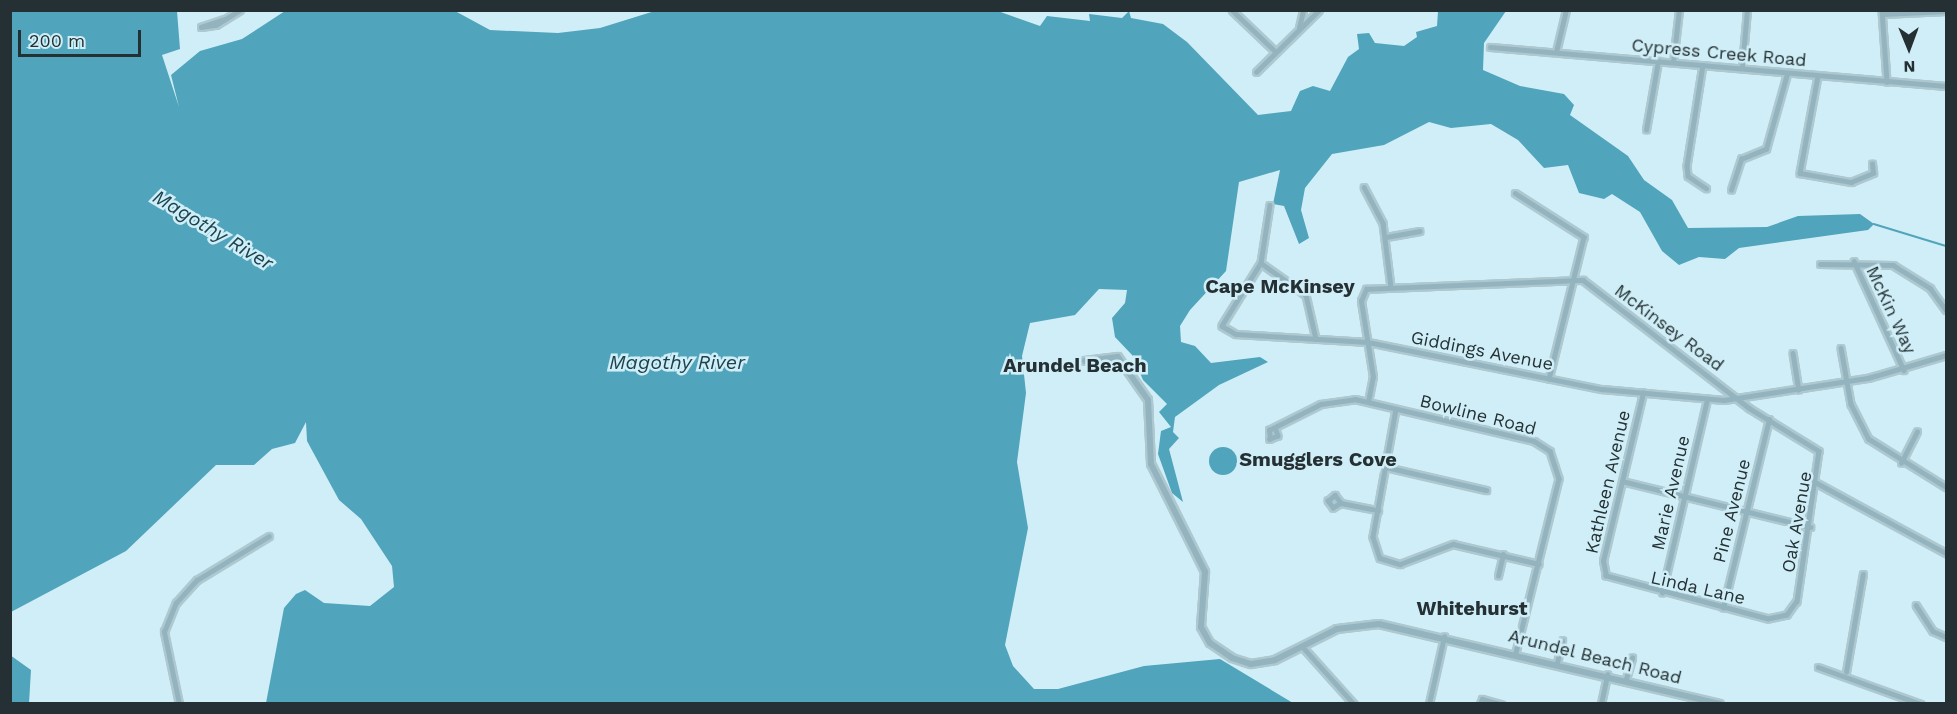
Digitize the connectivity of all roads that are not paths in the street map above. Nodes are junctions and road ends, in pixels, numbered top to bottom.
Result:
1 (240, 10) edge
2 (1232, 10) edge
3 (1303, 10) edge
4 (1319, 10) edge
5 (1566, 10) edge
6 (1679, 10) edge
7 (1747, 10) edge
8 (1947, 11) edge
9 (1883, 12) edge
10 (224, 19) dead end
11 (1299, 28) junction
12 (1490, 46) dead end
13 (1275, 51) junction
14 (1556, 52) junction
15 (1658, 61) junction
16 (1674, 62) junction
17 (1703, 65) junction
18 (1742, 67) junction
19 (1256, 72) dead end
20 (1787, 74) junction
21 (1818, 76) junction
22 (1887, 82) junction
23 (1947, 86) edge
24 (1646, 130) dead end
25 (1872, 164) dead end
26 (1364, 187) dead end
27 (1706, 188) dead end
28 (1731, 190) dead end
29 (1515, 194) dead end
30 (1270, 205) dead end
31 (1419, 231) dead end
32 (1386, 237) junction
33 (1854, 261) junction
34 (1262, 263) junction
35 (1820, 264) dead end
36 (1570, 278) junction
37 (1391, 287) junction
38 (1947, 310) edge
39 (1316, 339) junction
40 (1368, 342) junction
41 (1841, 348) dead end
42 (1793, 353) dead end
43 (1947, 355) edge
44 (1085, 361) dead end
45 (1904, 370) junction
46 (1549, 379) junction
47 (1846, 381) junction
48 (1799, 390) junction
49 (1643, 393) junction
50 (1707, 399) junction
51 (1738, 400) junction
52 (1368, 402) junction
53 (1396, 409) junction
54 (1769, 420) junction
55 (1276, 429) dead end
56 (1917, 432) dead end
57 (1901, 463) junction
58 (1386, 467) junction
59 (1622, 481) junction
60 (1817, 483) junction
61 (1947, 487) edge
62 (1485, 490) dead end
63 (1684, 497) junction
64 (1341, 503) dead end
65 (1378, 510) junction
66 (1745, 512) junction
67 (1810, 526) junction
68 (269, 536) dead end
69 (1947, 554) edge
70 (1503, 555) junction
71 (1539, 564) junction
72 (1863, 574) dead end
73 (1498, 576) dead end
74 (1606, 576) joint
75 (1662, 593) junction
76 (1916, 605) dead end
77 (1723, 608) junction
78 (1785, 616) joint
79 (1947, 637) edge
80 (1444, 638) junction
81 (1562, 641) dead end
82 (1301, 645) junction
83 (1516, 653) junction
84 (1632, 658) dead end
85 (1557, 663) junction
86 (1818, 667) dead end
87 (1846, 672) junction
88 (1607, 675) junction
89 (1626, 679) junction
90 (179, 704) edge
91 (1354, 704) edge
92 (1429, 704) edge
93 (1480, 704) edge
94 (1501, 704) edge
95 (1601, 704) edge
96 (1720, 704) edge
97 (1922, 704) edge

1 - 10 street
2 - 13 street
3 - 11 street
4 - 11 street
5 - 14 street
6 - 16 street
7 - 18 street
8 - 9 street
9 - 22 street
11 - 13 street
12 - 14 street, Cypress Creek Road
13 - 19 street
14 - 15 street, Cypress Creek Road
15 - 16 street, Cypress Creek Road
15 - 24 street
16 - 17 street, Cypress Creek Road
17 - 18 street, Cypress Creek Road
17 - 27 street
18 - 20 street, Cypress Creek Road
20 - 21 street, Cypress Creek Road
20 - 28 street
21 - 22 street, Cypress Creek Road
21 - 25 street
22 - 23 street, Cypress Creek Road
26 - 32 street
29 - 36 street
30 - 34 street
31 - 32 street
32 - 37 street
33 - 35 street
33 - 38 street
33 - 45 street, McKin Way
34 - 39 street
34 - 39 street, Giddings Avenue
36 - 37 street, McKinsey Road
36 - 46 street
36 - 51 street, McKinsey Road
37 - 40 street, McKinsey Road
39 - 40 street, Giddings Avenue
40 - 46 street, Giddings Avenue
40 - 52 street
41 - 47 street
42 - 48 street
43 - 45 street
44 - 82 street, Arundel Beach Road
45 - 47 street
46 - 49 street, Giddings Avenue
47 - 48 street
47 - 57 street
48 - 51 street
49 - 50 street, Giddings Avenue
49 - 59 street, Kathleen Avenue
50 - 51 street, Giddings Avenue
50 - 63 street, Marie Avenue
51 - 54 street, Oak Avenue
52 - 53 street, Bowline Road
52 - 55 street, Bowline Road
53 - 58 street
53 - 71 street, Bowline Road
54 - 60 street, Oak Avenue
54 - 66 street, Pine Avenue
56 - 57 street
57 - 61 street
58 - 62 street
58 - 65 street
59 - 63 street
59 - 74 street, Kathleen Avenue
60 - 67 street, Oak Avenue
60 - 69 street
63 - 66 street
63 - 75 street, Marie Avenue
64 - 65 street
65 - 70 street
66 - 67 street
66 - 77 street, Pine Avenue
67 - 78 street, Oak Avenue
68 - 90 street
70 - 71 street
70 - 73 street
71 - 83 street, Bowline Road
72 - 87 street
74 - 75 street, Linda Lane
75 - 77 street, Linda Lane
76 - 79 street
77 - 78 street, Linda Lane
80 - 82 street, Arundel Beach Road
80 - 83 street, Arundel Beach Road
80 - 92 street
81 - 85 street
82 - 91 street
83 - 85 street, Arundel Beach Road
84 - 89 street
85 - 88 street, Arundel Beach Road
86 - 87 street
87 - 97 street
88 - 89 street, Arundel Beach Road
88 - 95 street
89 - 96 street, Arundel Beach Road
93 - 94 street

